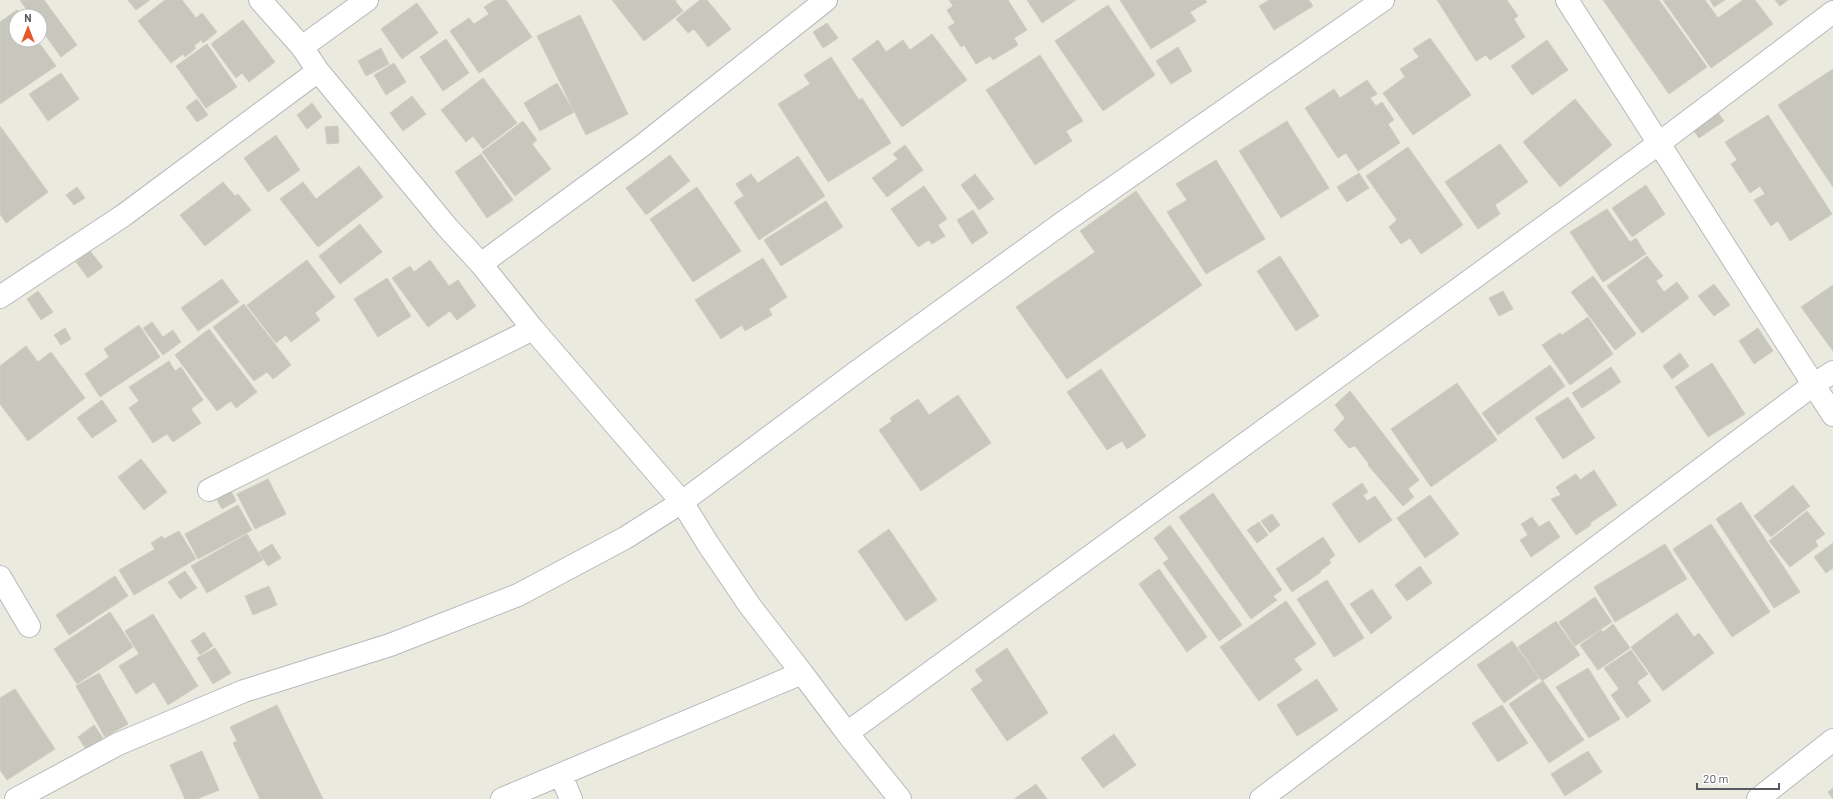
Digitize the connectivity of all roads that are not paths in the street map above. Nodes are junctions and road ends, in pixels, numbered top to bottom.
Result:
1 (260, 0) edge
2 (367, 0) edge
3 (826, 0) edge
4 (1383, 0) edge
5 (1567, 0) edge
6 (1833, 12) edge
7 (302, 47) junction
8 (318, 71) junction
9 (1658, 144) junction
10 (481, 264) junction
11 (0, 297) edge
12 (533, 329) junction
13 (1833, 372) edge
14 (1813, 385) junction
15 (1833, 415) edge
16 (209, 490) dead end
17 (682, 502) junction
18 (0, 577) edge
19 (29, 626) dead end
20 (802, 673) junction
21 (847, 733) junction
22 (1833, 740) edge
23 (561, 775) junction
24 (16, 799) edge
25 (502, 799) edge
26 (571, 799) edge
27 (900, 799) edge
28 (1261, 799) edge
29 (1758, 799) edge

1 - 7 street
2 - 7 street
3 - 10 street
4 - 17 street
5 - 9 street
6 - 9 street
7 - 8 street
8 - 10 street
8 - 11 street
9 - 14 street
9 - 21 street
10 - 12 street
12 - 16 street
12 - 17 street
13 - 14 street
14 - 15 street
14 - 28 street
17 - 20 street
17 - 24 street
18 - 19 street
20 - 21 street
20 - 23 street
21 - 27 street
22 - 29 street
23 - 25 street
23 - 26 street

